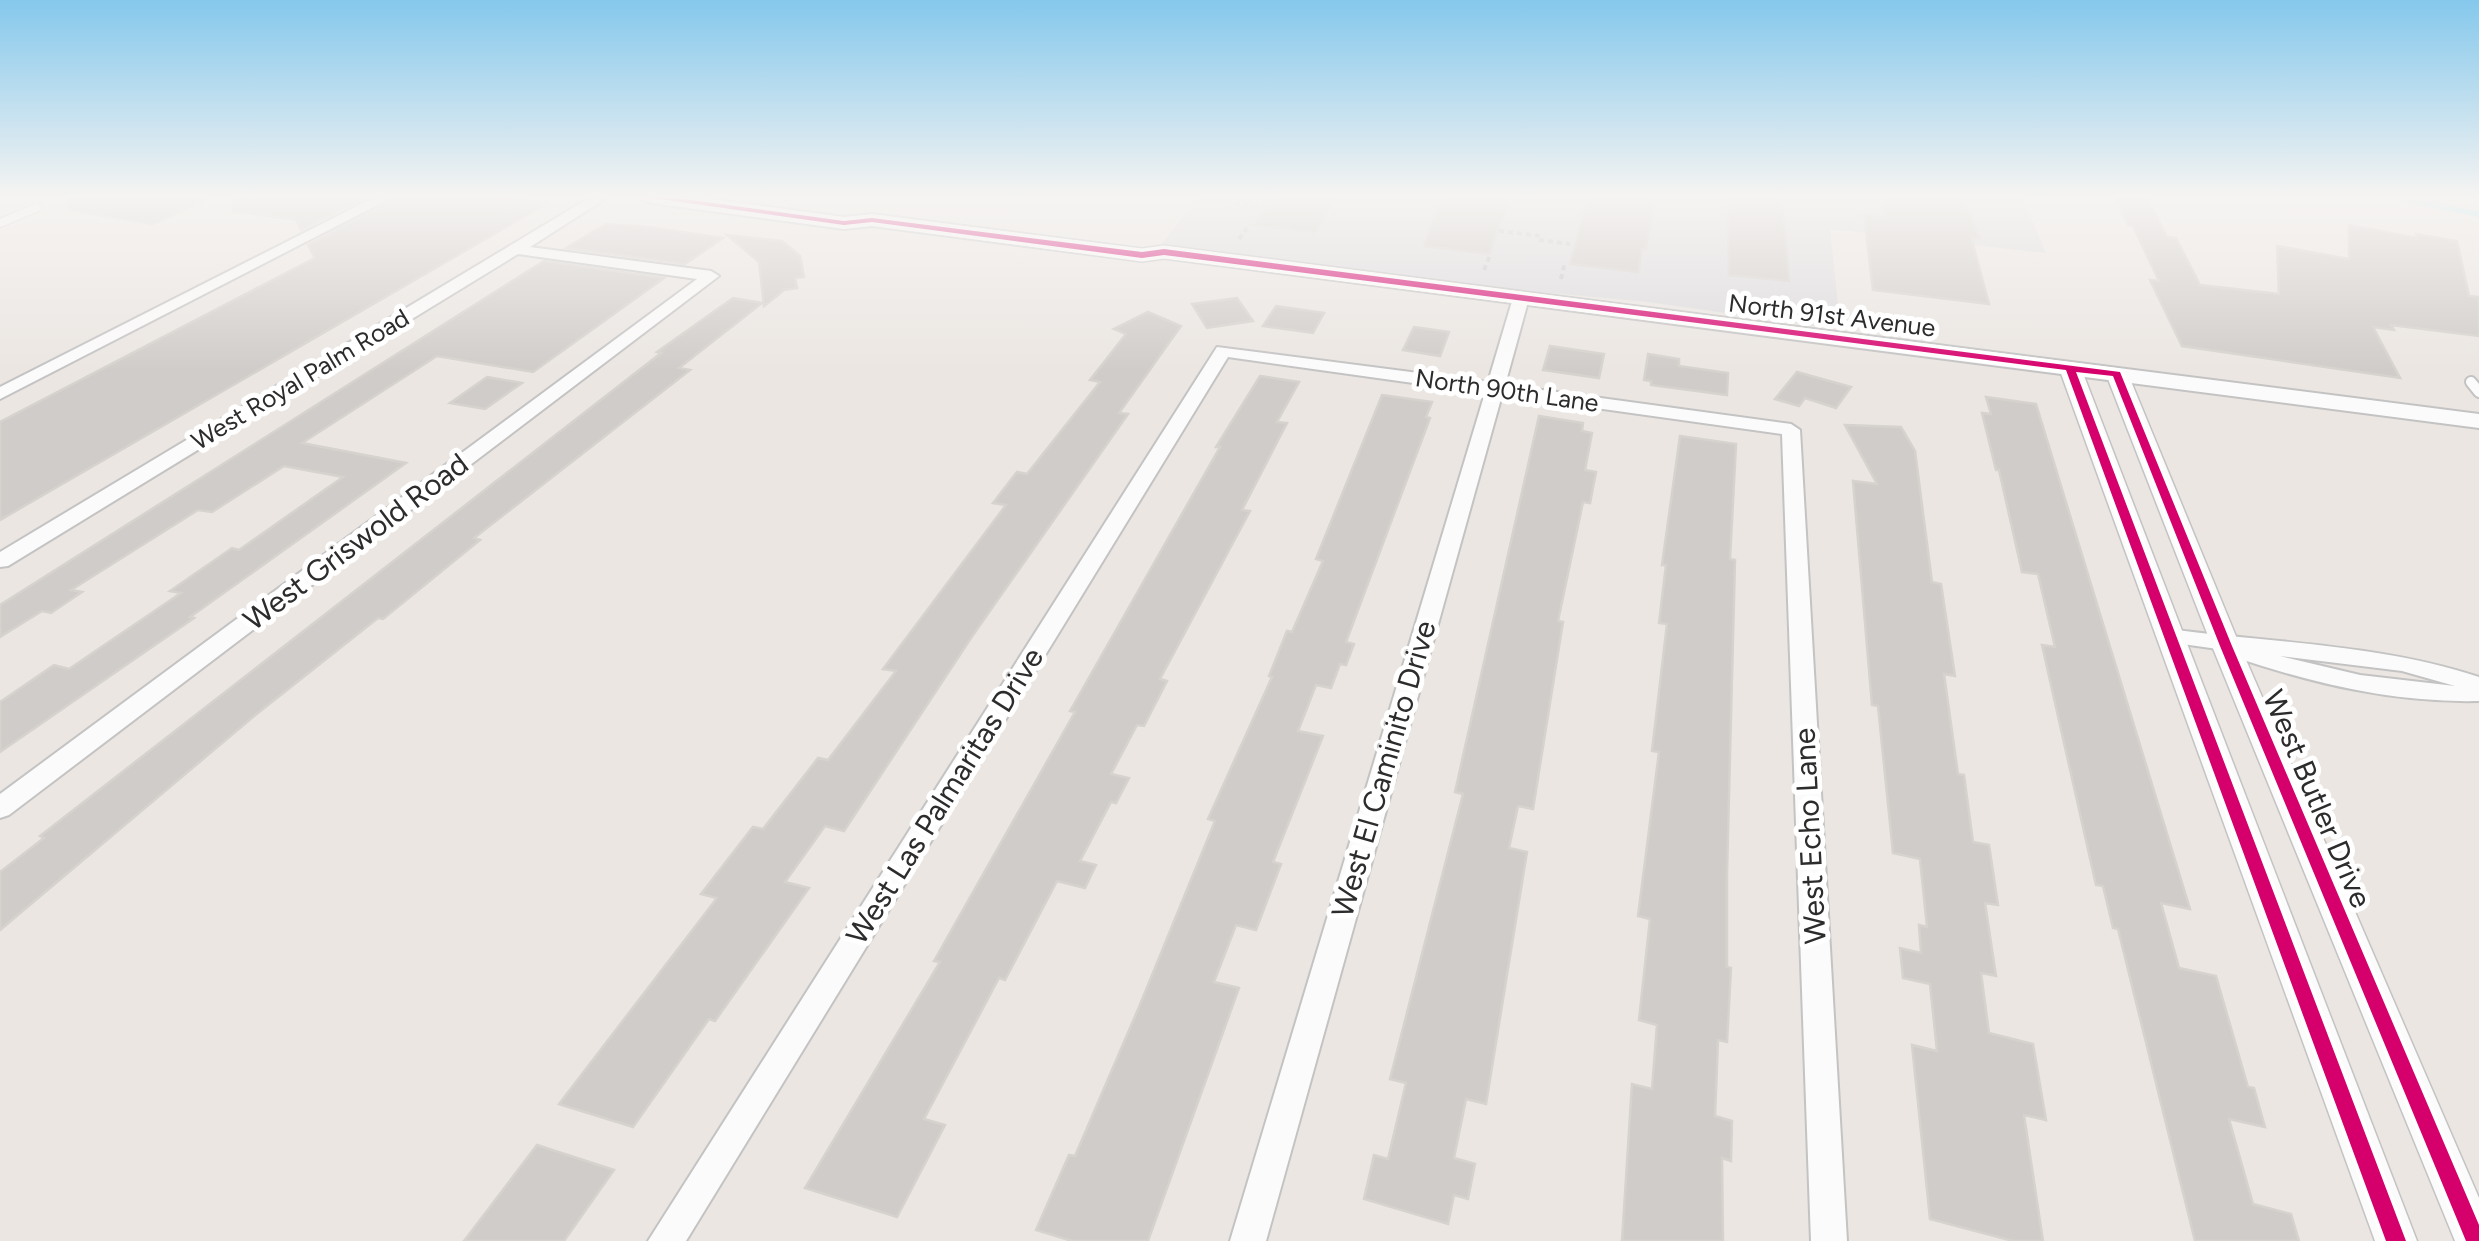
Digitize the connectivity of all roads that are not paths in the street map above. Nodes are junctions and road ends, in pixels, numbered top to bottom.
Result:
1 (273, 255) edge
2 (505, 255) edge
3 (558, 255) edge
4 (1141, 255) edge
5 (1519, 305) junction
6 (1223, 350) joint
7 (2073, 376) junction
8 (2120, 382) junction
9 (2471, 382) dead end
10 (1495, 388) junction
11 (2479, 392) edge
12 (0, 394) edge
13 (2479, 421) edge
14 (1792, 430) joint
15 (2479, 437) edge
16 (0, 561) edge
17 (2170, 636) junction
18 (2226, 646) junction
19 (2381, 659) junction
20 (2479, 685) edge
21 (2395, 686) junction
22 (2479, 693) edge
23 (0, 808) edge
24 (666, 1241) edge
25 (1248, 1241) edge
26 (1829, 1241) edge
27 (2396, 1241) edge
28 (2476, 1241) edge

1 - 12 street
2 - 16 street, West Royal Palm Road
3 - 23 street, West Griswold Road
4 - 5 main road, North 91st Avenue
5 - 7 main road, North 91st Avenue
5 - 10 street, West El Caminito Drive
6 - 10 street, North 90th Lane
6 - 24 street, West Las Palmaritas Drive
7 - 8 main road, North 91st Avenue
7 - 17 street
8 - 13 main road, North 91st Avenue
8 - 15 main road, North 91st Avenue
8 - 18 street, West Butler Drive
9 - 11 lane
10 - 14 street, North 90th Lane
10 - 25 street, West El Caminito Drive
14 - 26 street, West Echo Lane
17 - 18 street
17 - 27 street
18 - 19 street
18 - 21 street
18 - 28 street, West Butler Drive
19 - 20 street
19 - 21 street
21 - 22 street

